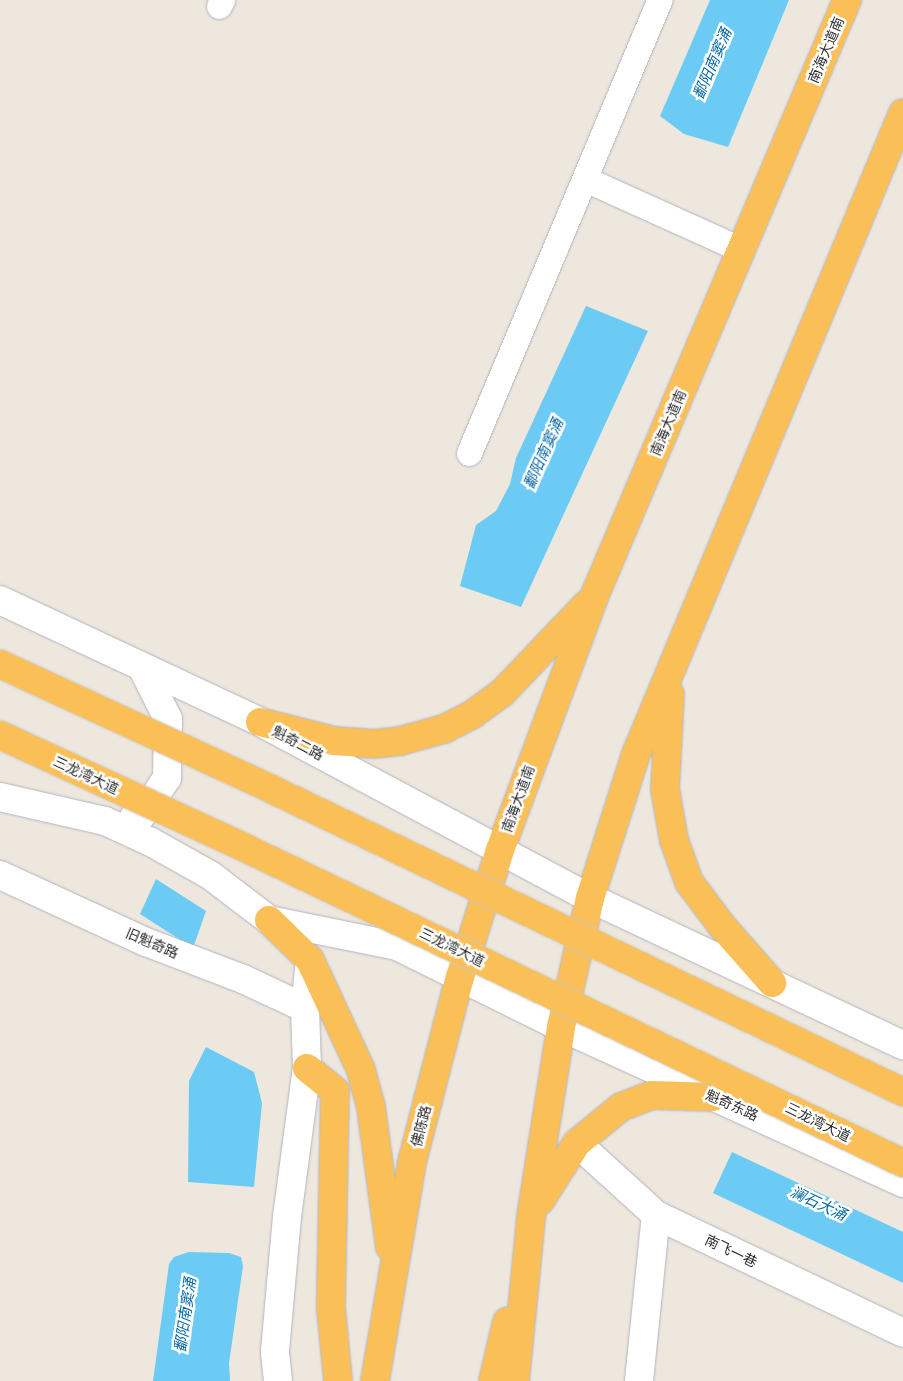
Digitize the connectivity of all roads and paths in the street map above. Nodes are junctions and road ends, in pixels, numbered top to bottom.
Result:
1 (659, 0) edge
2 (847, 0) edge
3 (903, 113) edge
4 (585, 179) junction
5 (742, 250) junction
6 (469, 453) dead end
7 (594, 597) junction
8 (0, 600) edge
9 (0, 664) edge
10 (142, 667) junction
11 (672, 668) junction
12 (260, 722) junction
13 (0, 735) edge
14 (0, 797) edge
15 (105, 821) junction
16 (500, 850) junction
17 (0, 875) edge
18 (590, 898) junction
19 (268, 920) junction
20 (310, 960) junction
21 (460, 977) junction
22 (772, 983) junction
23 (305, 1008) junction
24 (561, 1027) junction
25 (903, 1045) edge
26 (307, 1068) junction
27 (903, 1092) edge
28 (713, 1097) junction
29 (577, 1143) junction
30 (903, 1163) edge
31 (903, 1184) edge
32 (656, 1215) junction
33 (532, 1218) junction
34 (394, 1277) junction
35 (903, 1333) edge
36 (278, 1381) edge
37 (338, 1381) edge
38 (375, 1381) edge
39 (395, 1381) edge
40 (493, 1381) edge
41 (515, 1381) edge
42 (639, 1381) edge

1 - 4 street
2 - 5 highway, 南海大道南
3 - 11 highway
4 - 5 street
4 - 6 street
5 - 7 highway, 南海大道南
7 - 12 highway
7 - 16 highway, 南海大道南
8 - 10 main road, 魁奇二路
9 - 27 highway, bridge
10 - 12 main road, 魁奇二路
10 - 15 main road
11 - 18 highway
11 - 22 highway
12 - 16 main road, 魁奇二路
13 - 30 highway, 三龙湾大道, bridge
14 - 15 main road
15 - 19 main road
16 - 18 main road, 魁奇二路
16 - 21 highway, 南海大道南
17 - 23 main road, 旧魁奇路
18 - 22 main road
18 - 24 highway
19 - 20 highway
19 - 21 main road, 魁奇东路
20 - 23 main road
20 - 34 highway
21 - 24 main road, 魁奇东路
21 - 34 highway, 佛陈路
22 - 25 main road
23 - 26 main road
24 - 28 main road, 魁奇东路
24 - 33 highway
26 - 36 main road
26 - 37 highway
28 - 29 highway
28 - 31 main road, 魁奇东路
29 - 32 main road, 南飞一巷
29 - 33 highway
32 - 35 main road, 南飞一巷
32 - 42 main road
33 - 40 highway
33 - 41 highway
34 - 38 highway, 佛陈路
34 - 39 highway, 佛陈路

